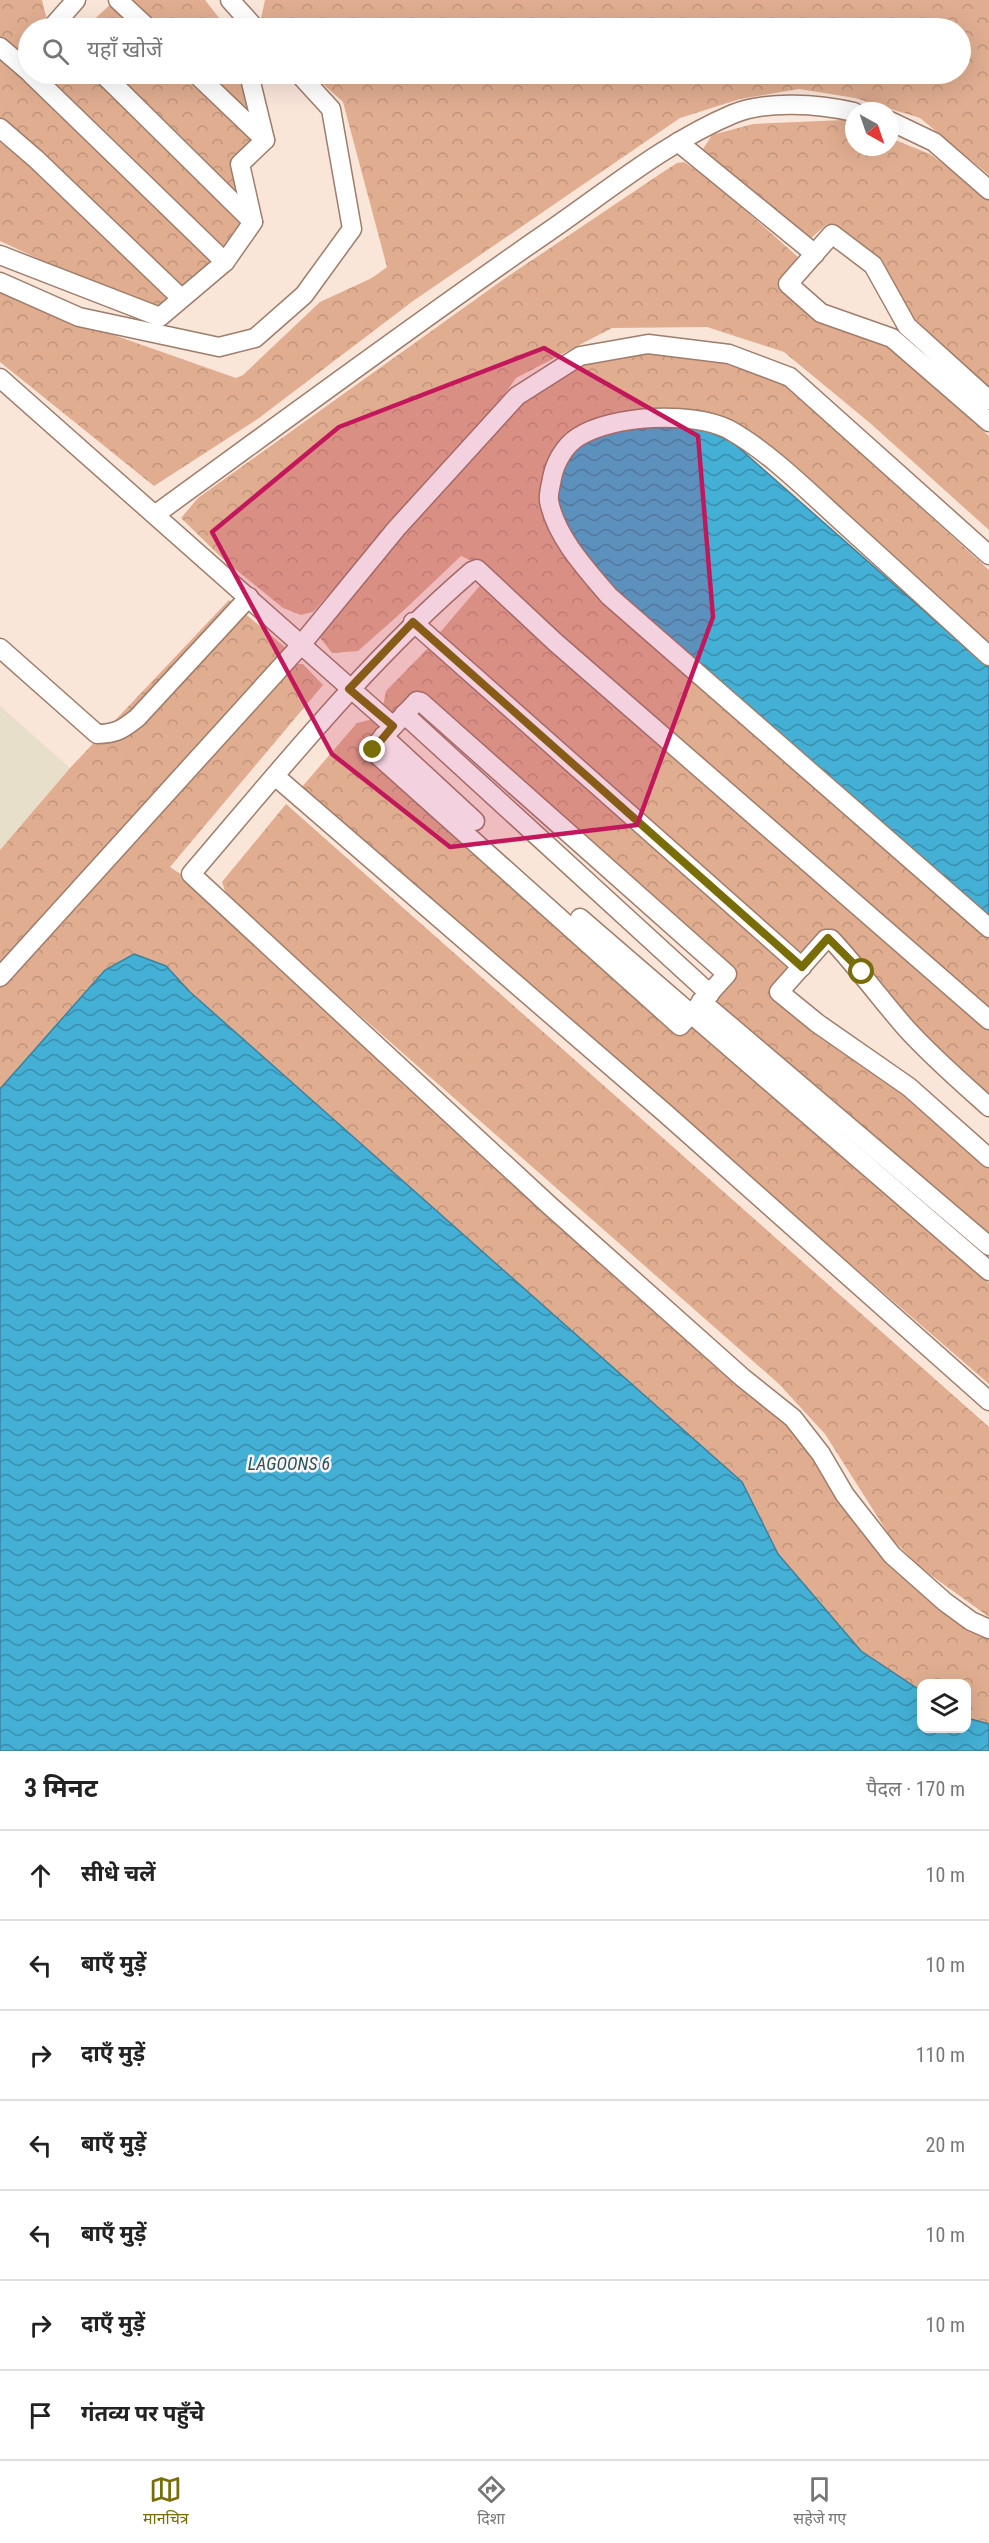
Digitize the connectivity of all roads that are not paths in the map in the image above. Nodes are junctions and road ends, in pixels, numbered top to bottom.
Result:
1 (76, 0) edge
2 (118, 0) edge
3 (230, 0) edge
4 (60, 18) edge
5 (137, 18) edge
6 (246, 18) edge
7 (0, 47) edge
8 (18, 62) edge
9 (42, 84) edge
10 (113, 84) edge
11 (207, 84) edge
12 (252, 84) edge
13 (307, 84) edge
14 (845, 110) edge
15 (899, 125) edge
16 (0, 128) edge
17 (266, 140) junction
18 (678, 142) junction
19 (989, 190) edge
20 (253, 222) junction
21 (815, 254) junction
22 (0, 255) edge
23 (225, 262) junction
24 (0, 282) edge
25 (181, 298) junction
26 (0, 378) edge
27 (989, 400) edge
28 (989, 422) edge
29 (156, 514) junction
30 (989, 555) edge
31 (249, 597) junction
32 (413, 622) junction
33 (300, 646) junction
34 (0, 648) edge
35 (989, 656) edge
36 (349, 689) junction
37 (393, 725) junction
38 (275, 776) junction
39 (475, 821) dead end
40 (580, 918) dead end
41 (989, 928) edge
42 (802, 967) junction
43 (0, 977) edge
44 (701, 1003) junction
45 (989, 1020) edge
46 (989, 1107) edge
47 (989, 1158) edge
48 (989, 1246) edge
49 (989, 1271) edge
50 (989, 1401) edge
51 (989, 1629) edge

1 - 4 lane
2 - 5 lane
3 - 6 lane
7 - 8 lane
9 - 23 lane
10 - 20 lane
11 - 17 lane
12 - 17 lane
13 - 24 lane
14 - 18 lane
15 - 19 lane
16 - 25 lane
17 - 20 lane
18 - 21 lane
18 - 29 lane
20 - 23 lane
21 - 27 lane
21 - 28 lane
22 - 25 lane
23 - 25 lane
26 - 29 lane
29 - 31 lane
30 - 33 lane
31 - 33 lane
31 - 34 lane
32 - 36 lane
32 - 42 lane
32 - 45 lane
33 - 36 lane
33 - 43 lane
35 - 41 lane
36 - 37 lane
36 - 38 lane
37 - 39 lane
37 - 44 lane
37 - 44 lane
37 - 44 lane
38 - 50 lane
38 - 51 lane
40 - 44 lane
42 - 46 lane
42 - 47 lane
44 - 48 lane
44 - 49 lane

